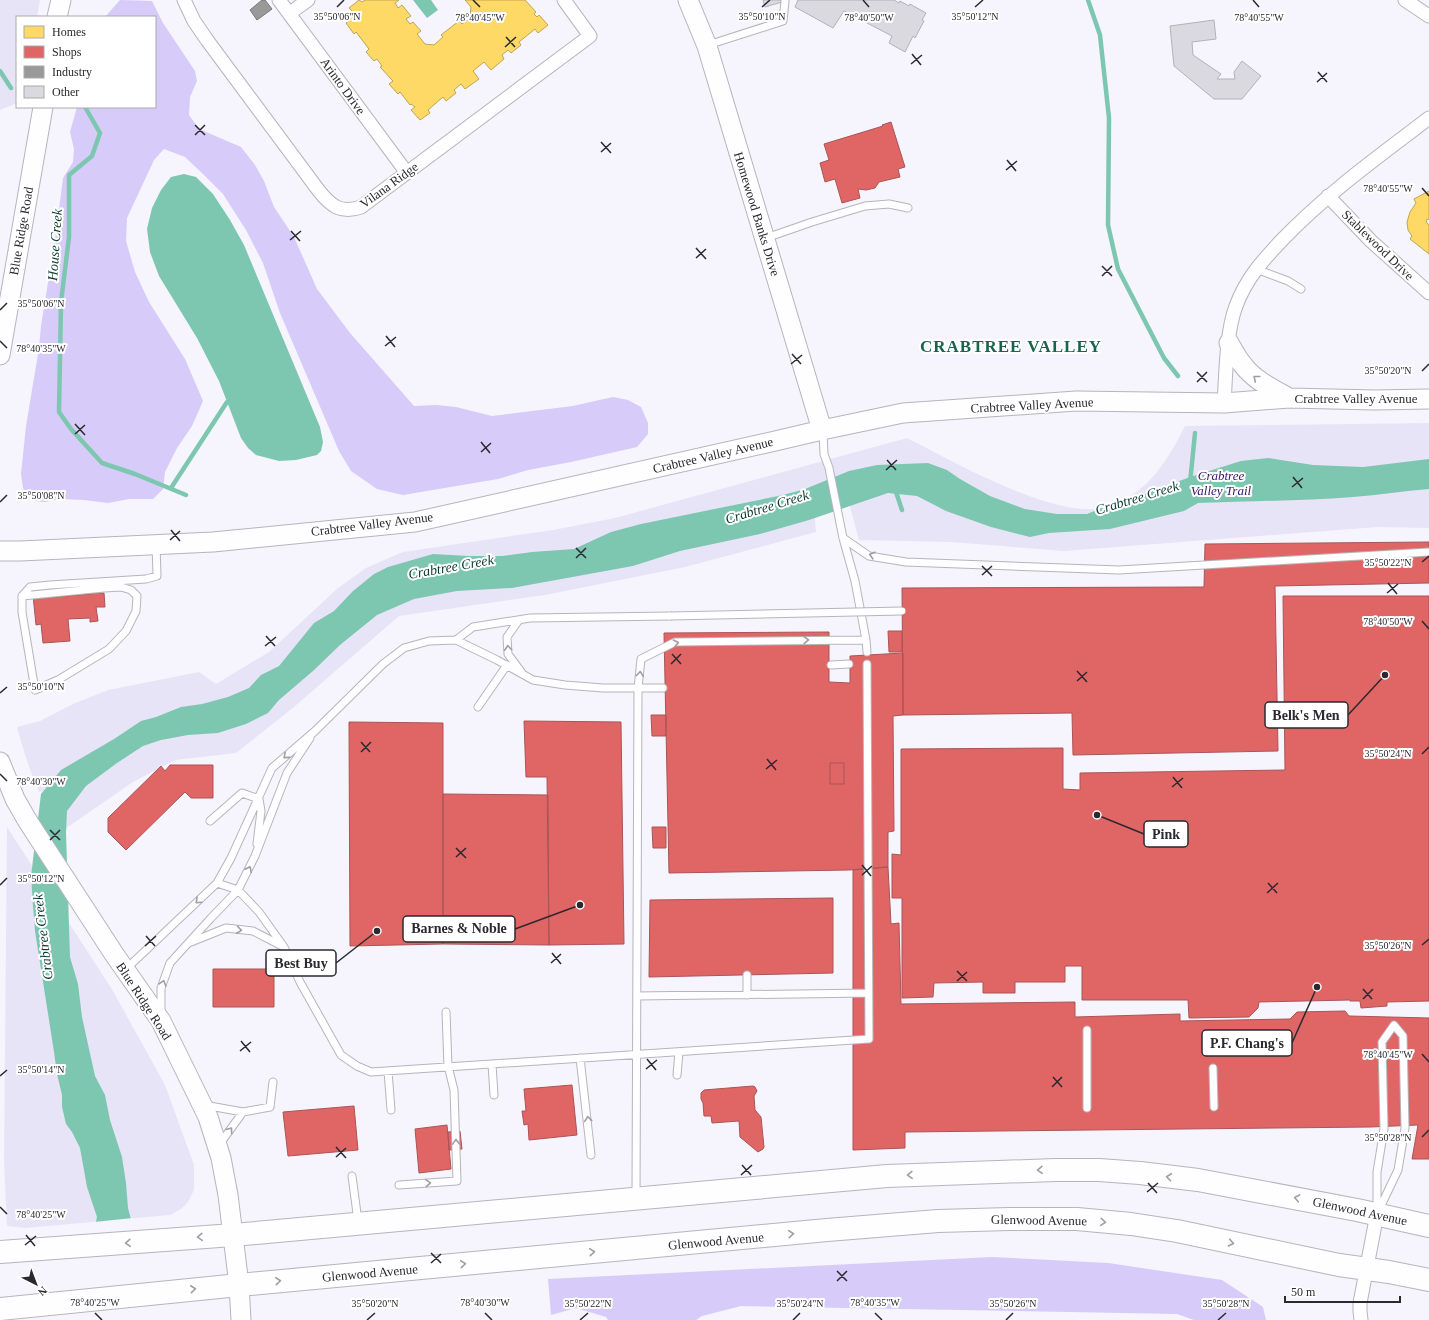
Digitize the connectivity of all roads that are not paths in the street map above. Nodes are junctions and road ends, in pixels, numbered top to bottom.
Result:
1 (61, 0) edge
2 (184, 0) edge
3 (279, 0) edge
4 (308, 0) edge
5 (564, 0) edge
6 (688, 0) edge
7 (1405, 0) edge
8 (785, 1) dead end
9 (290, 13) junction
10 (57, 16) edge
11 (1429, 16) edge
12 (707, 46) junction
13 (43, 108) edge
14 (1429, 118) edge
15 (407, 173) junction
16 (1328, 196) junction
17 (908, 208) dead end
18 (764, 239) junction
19 (1256, 269) junction
20 (1301, 289) dead end
21 (1429, 293) edge
22 (1229, 343) junction
23 (0, 355) edge
24 (1289, 398) junction
25 (1429, 399) edge
26 (1224, 403) junction
27 (822, 430) junction
28 (843, 538) junction
29 (156, 544) junction
30 (0, 551) edge
31 (1429, 552) edge
32 (22, 596) junction
33 (902, 611) dead end
34 (519, 620) junction
35 (456, 640) junction
36 (866, 640) junction
37 (867, 652) dead end
38 (849, 664) dead end
39 (867, 664) dead end
40 (507, 665) junction
41 (830, 665) dead end
42 (523, 674) junction
43 (638, 688) junction
44 (663, 688) dead end
45 (478, 708) dead end
46 (315, 730) junction
47 (1, 772) edge
48 (259, 798) junction
49 (210, 821) dead end
50 (256, 856) junction
51 (218, 883) junction
52 (238, 890) junction
53 (189, 943) junction
54 (284, 947) junction
55 (126, 970) junction
56 (748, 975) dead end
57 (868, 994) junction
58 (747, 995) junction
59 (637, 996) junction
60 (446, 1012) dead end
61 (161, 1021) junction
62 (1087, 1030) dead end
63 (679, 1052) junction
64 (637, 1055) junction
65 (580, 1058) junction
66 (492, 1064) junction
67 (448, 1066) junction
68 (1213, 1068) dead end
69 (388, 1071) junction
70 (677, 1075) dead end
71 (273, 1082) dead end
72 (494, 1095) dead end
73 (202, 1105) junction
74 (1214, 1107) dead end
75 (1087, 1108) dead end
76 (390, 1110) dead end
77 (243, 1112) junction
78 (218, 1147) junction
79 (591, 1155) dead end
80 (352, 1176) dead end
81 (399, 1185) dead end
82 (636, 1199) junction
83 (1377, 1214) junction
84 (358, 1224) junction
85 (1429, 1226) edge
86 (233, 1235) junction
87 (10, 1251) edge
88 (1367, 1269) junction
89 (1429, 1280) edge
90 (239, 1285) junction
91 (3, 1308) edge
92 (241, 1320) edge
93 (1362, 1320) edge

1 - 10 street
2 - 15 street, Vilana Ridge
3 - 9 street, Arinto Drive
4 - 9 street
5 - 15 street, Vilana Ridge
6 - 12 street, Homewood Banks Drive
7 - 11 street
8 - 12 lane
9 - 15 street, Arinto Drive
12 - 18 street, Homewood Banks Drive
13 - 23 street, Blue Ridge Road
14 - 16 street
16 - 19 street
16 - 21 street, Stablewood Drive
17 - 18 lane
18 - 27 street, Homewood Banks Drive
19 - 20 lane
19 - 22 street
24 -> 22 street
22 - 26 street
24 - 25 street, Crabtree Valley Avenue
24 - 26 street, Crabtree Valley Avenue
26 - 27 street, Crabtree Valley Avenue
27 - 28 lane
27 - 29 street, Crabtree Valley Avenue
31 -> 28 lane
28 - 36 lane
29 - 30 street, Crabtree Valley Avenue
29 - 32 lane
32 - 32 lane
33 - 34 lane, bridge
34 - 35 lane
42 -> 34 lane
35 - 40 lane
35 - 46 lane
36 - 37 lane
43 -> 36 lane
38 - 41 lane
39 - 57 lane
40 - 42 lane
40 - 45 lane
42 - 43 lane
43 - 44 lane
43 - 59 lane
46 -> 48 lane
46 - 50 lane
47 - 55 street, Blue Ridge Road
48 - 49 lane
48 - 50 lane
48 - 51 lane
52 -> 50 lane
51 - 52 lane
51 -> 55 lane
52 - 53 lane
52 - 54 lane
53 -> 54 lane
61 -> 53 lane
54 - 69 lane
55 - 61 street, Blue Ridge Road
56 - 58 lane
57 - 58 lane
57 - 63 lane
58 - 59 lane
59 - 64 lane
60 - 67 lane
61 - 73 street, Blue Ridge Road
62 - 75 lane
63 - 64 lane
63 - 70 lane
64 - 65 lane
64 - 82 lane
65 - 66 lane
79 -> 65 lane
66 - 67 lane
66 - 72 lane
67 - 69 lane
81 -> 67 lane
68 - 74 lane
69 - 76 lane
71 - 77 lane
73 - 77 lane
73 - 78 street, Blue Ridge Road
78 -> 77 lane
78 - 86 street, Blue Ridge Road
80 - 84 lane
83 -> 82 highway, Glenwood Avenue
82 - 84 highway, Glenwood Avenue
83 - 83 lane
83 - 85 highway, Glenwood Avenue
83 - 88 street
84 - 86 highway, Glenwood Avenue
86 -> 87 highway, Glenwood Avenue
86 - 90 street, Blue Ridge Road
88 - 89 highway, Glenwood Avenue
90 -> 88 highway, Glenwood Avenue
88 - 93 street
91 -> 90 highway, Glenwood Avenue
90 - 92 street, Blue Ridge Road

